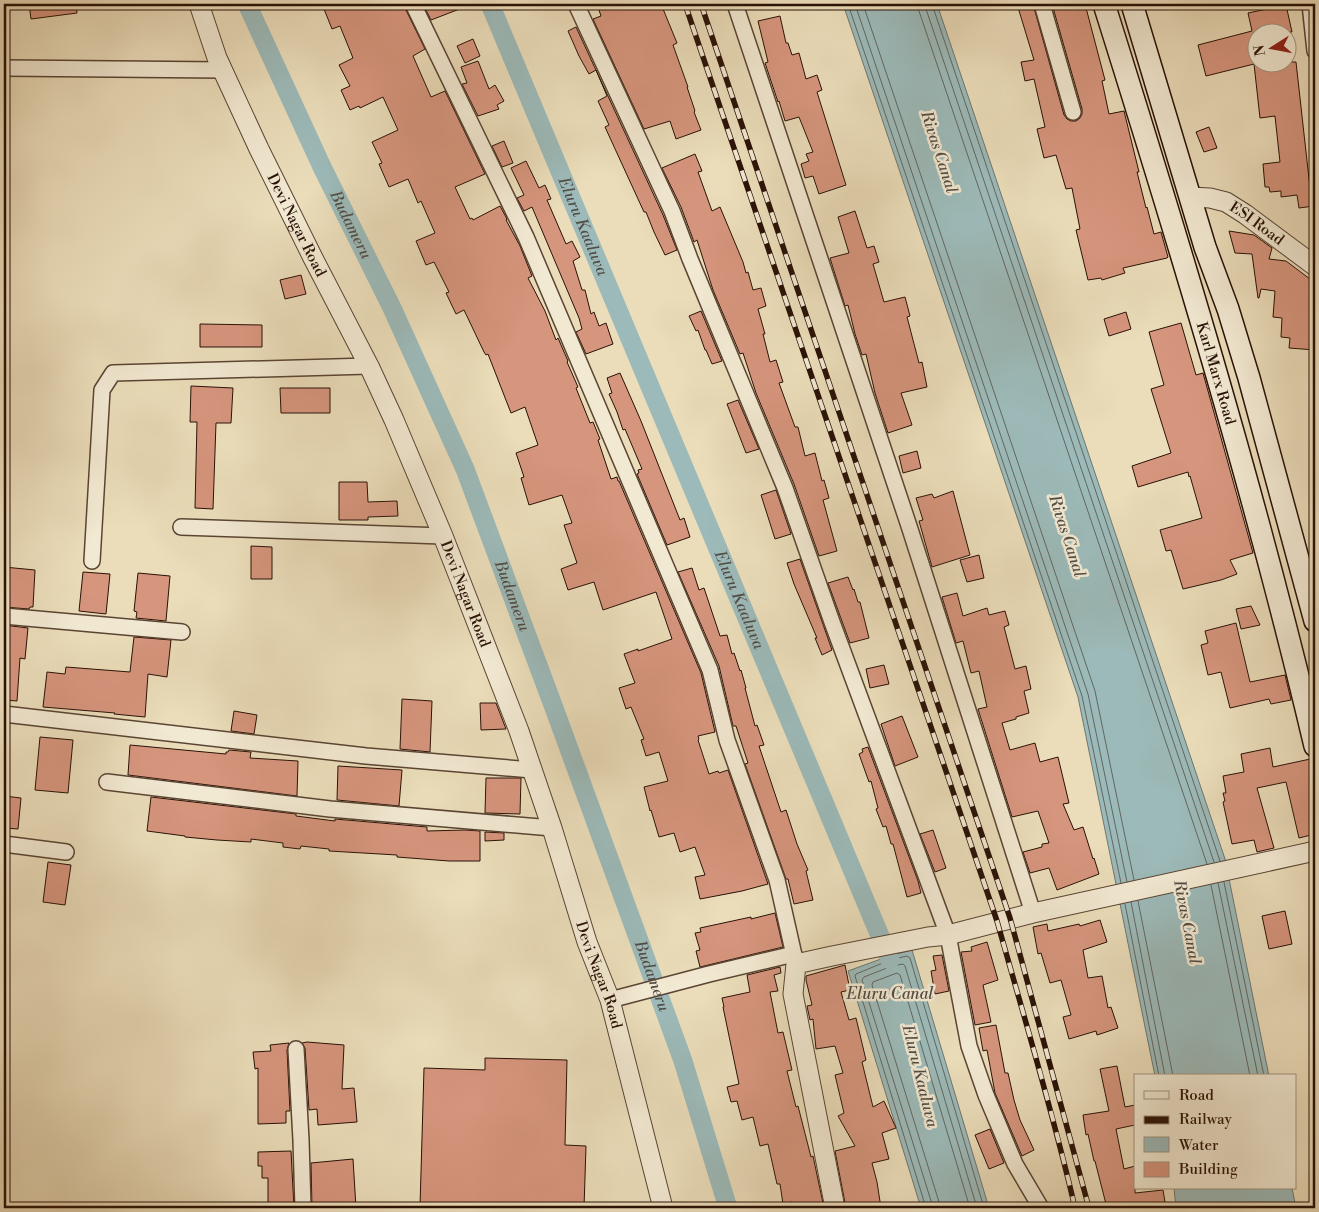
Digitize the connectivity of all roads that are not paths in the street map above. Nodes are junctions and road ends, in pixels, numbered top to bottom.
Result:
1 (199, 4) edge
2 (413, 4) edge
3 (576, 4) edge
4 (735, 4) edge
5 (1042, 4) edge
6 (1104, 4) edge
7 (1132, 4) edge
8 (1310, 4) edge
9 (1315, 51) edge
10 (4, 68) edge
11 (223, 70) junction
12 (1072, 112) dead end
13 (1190, 197) junction
14 (1315, 266) edge
15 (369, 366) junction
16 (1249, 378) junction
17 (1220, 385) junction
18 (180, 527) dead end
19 (443, 536) junction
20 (92, 561) dead end
21 (4, 616) edge
22 (1314, 617) edge
23 (1284, 620) junction
24 (182, 632) dead end
25 (4, 714) edge
26 (1315, 746) edge
27 (532, 770) junction
28 (107, 782) dead end
29 (552, 828) junction
30 (4, 844) edge
31 (1315, 850) edge
32 (66, 852) dead end
33 (1033, 913) junction
34 (948, 935) junction
35 (795, 959) junction
36 (610, 1000) junction
37 (296, 1049) dead end
38 (303, 1208) edge
39 (663, 1208) edge
40 (834, 1208) edge
41 (1042, 1208) edge

1 - 11 street, Devi Nagar Road
2 - 35 street
3 - 34 street
4 - 33 street
5 - 12 street
6 - 17 main road, Karl Marx Road
7 - 13 main road, Karl Marx Road
8 - 9 street
10 - 11 street
11 - 15 street, Devi Nagar Road
13 - 14 street, ESI Road
13 - 16 main road, Karl Marx Road
15 - 19 street, Devi Nagar Road
15 - 20 street
16 - 17 main road
16 - 22 main road, Karl Marx Road
17 - 23 main road, Karl Marx Road
18 - 19 street
19 - 27 street, Devi Nagar Road
21 - 24 street
22 - 23 main road
23 - 26 main road, Karl Marx Road
25 - 27 street
27 - 29 street, Devi Nagar Road
28 - 29 street
29 - 36 street, Devi Nagar Road
30 - 32 street
31 - 33 street
33 - 34 street
34 - 35 street
34 - 41 street
35 - 36 street
35 - 40 street
36 - 39 street, Devi Nagar Road
37 - 38 street

